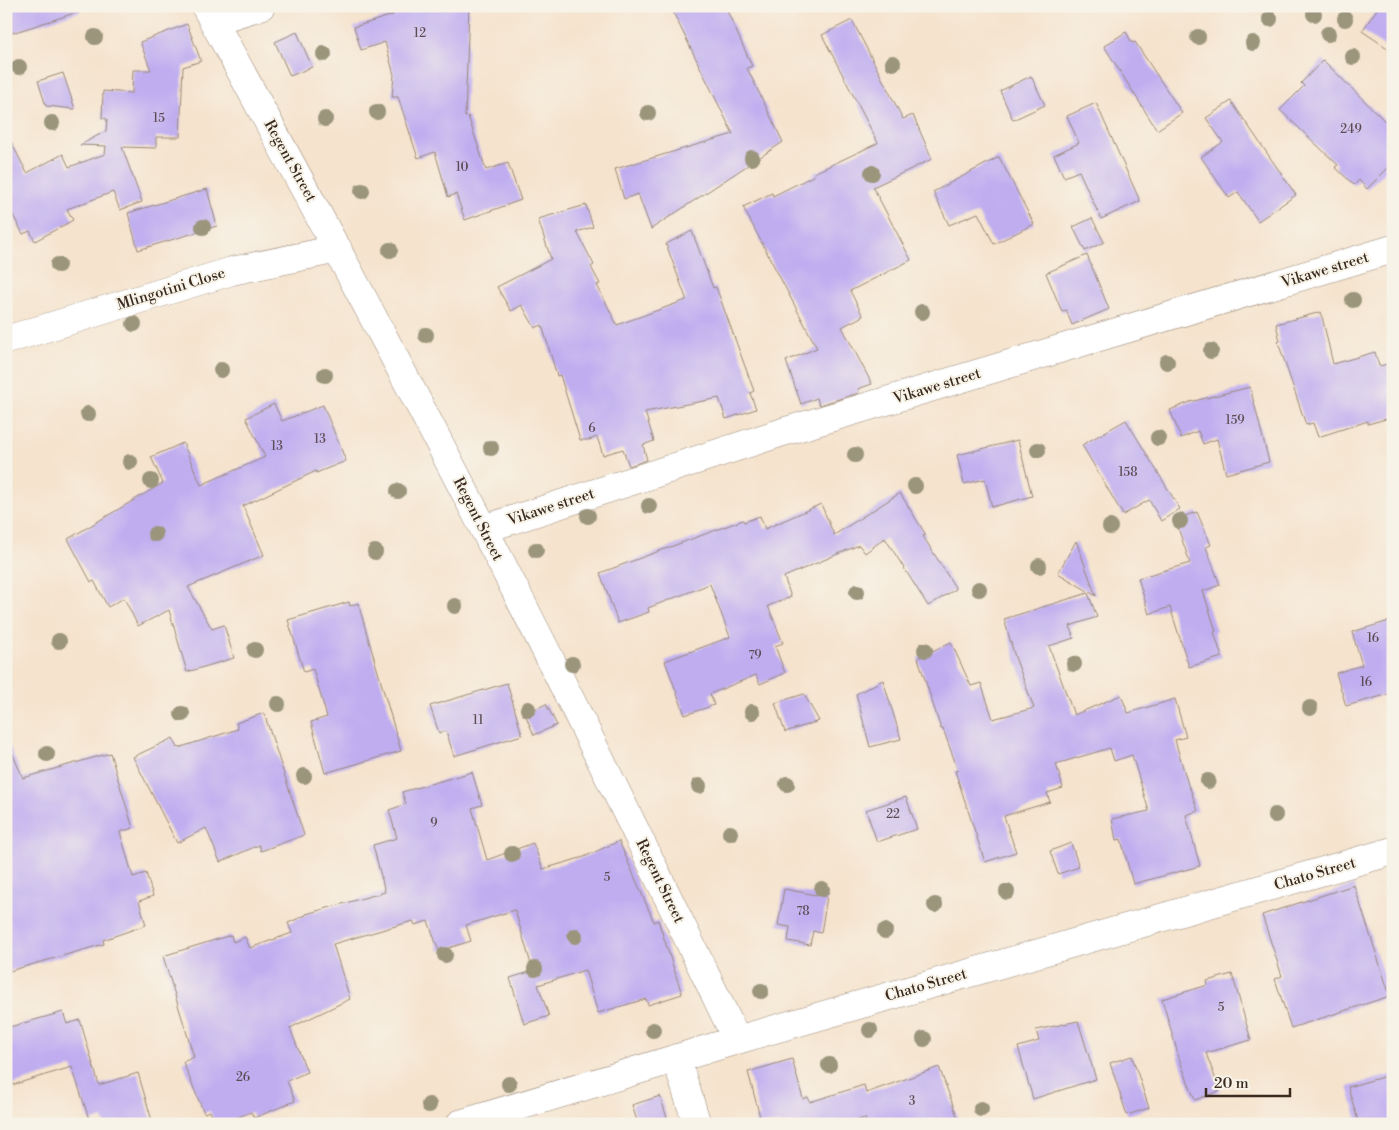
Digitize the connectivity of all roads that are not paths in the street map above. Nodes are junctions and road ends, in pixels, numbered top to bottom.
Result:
1 (261, 6) edge
2 (209, 13) edge
3 (338, 249) junction
4 (1393, 249) edge
5 (6, 340) edge
6 (484, 529) junction
7 (1393, 851) edge
8 (737, 1040) junction
9 (676, 1058) junction
10 (460, 1124) edge
11 (697, 1124) edge

1 - 2 street
2 - 3 street, Regent Street
3 - 5 street, Mlingotini Close
3 - 6 street, Regent Street
4 - 6 street, Vikawe street
6 - 8 street, Regent Street
7 - 8 street, Chato Street
8 - 9 street, Chato Street
9 - 10 street, Chato Street
9 - 11 street

